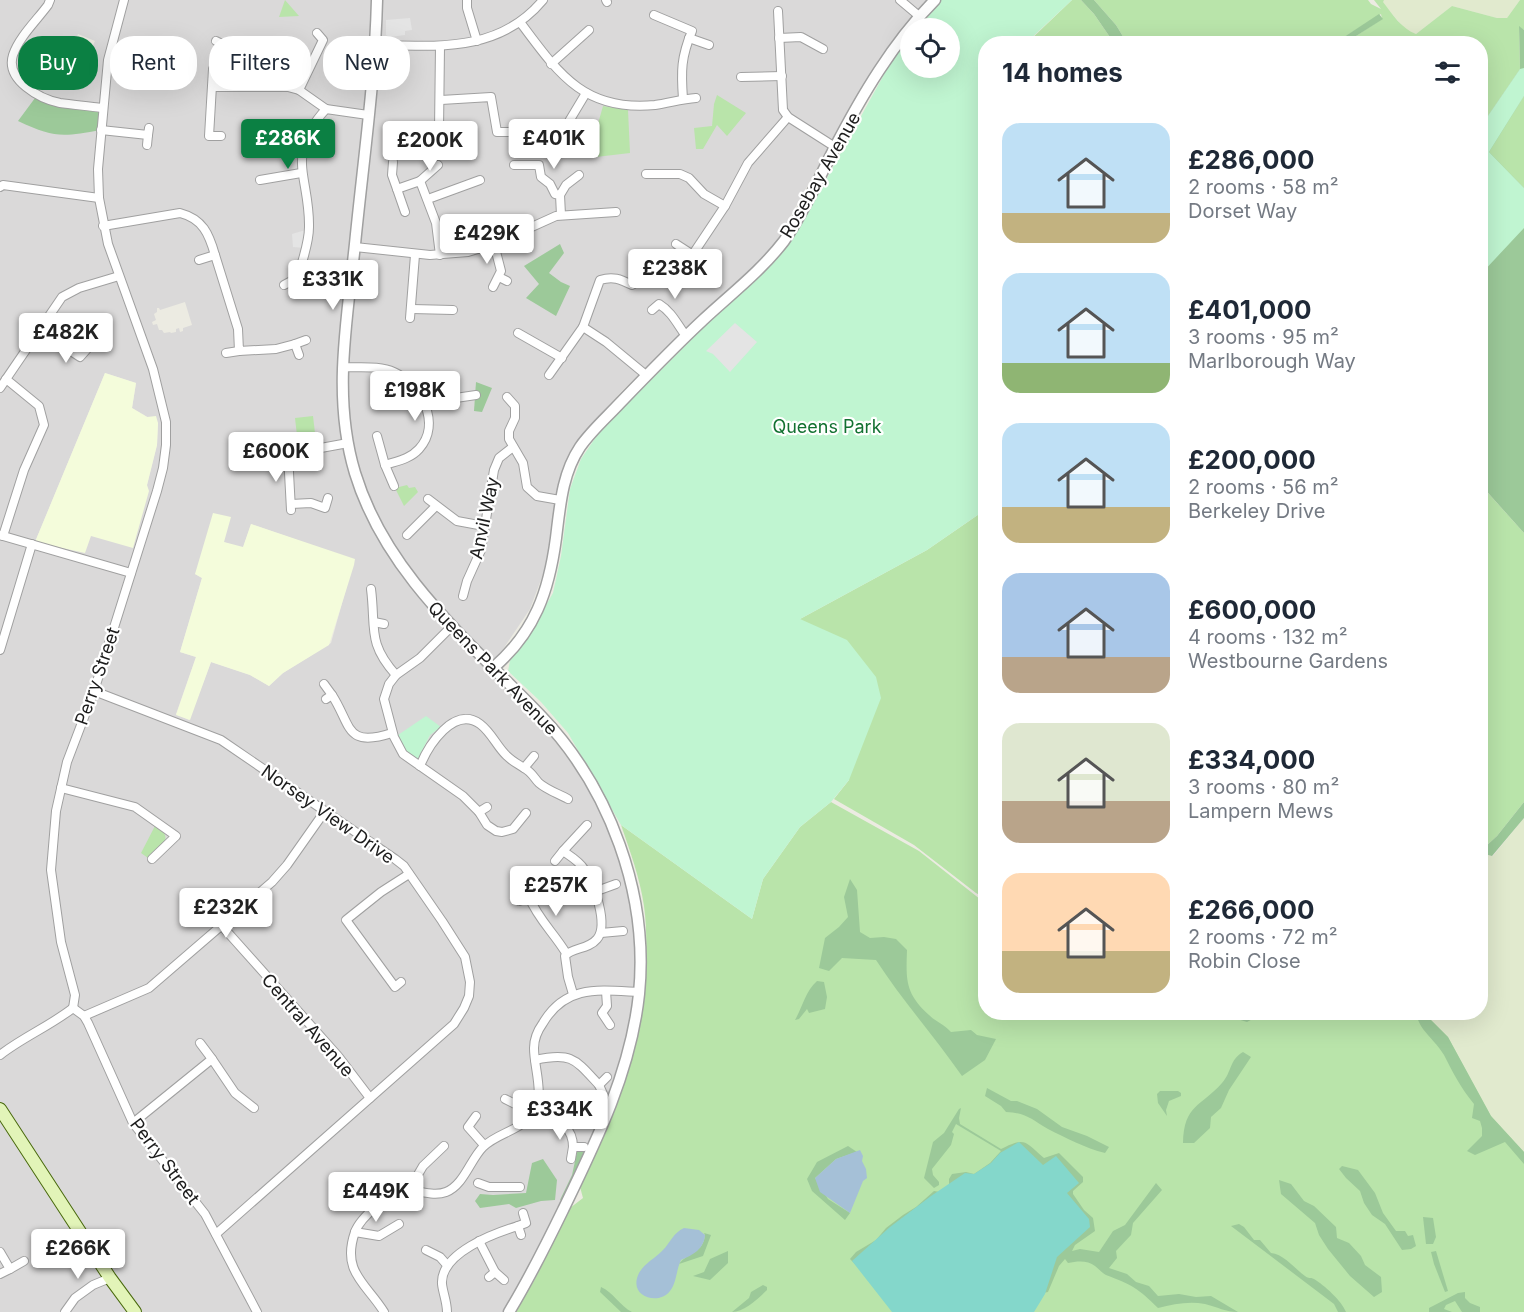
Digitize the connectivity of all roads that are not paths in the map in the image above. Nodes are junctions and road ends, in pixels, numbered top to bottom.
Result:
1 (50, 0) edge
2 (124, 0) edge
3 (377, 0) edge
4 (467, 0) edge
5 (543, 0) edge
6 (900, 0) edge
7 (935, 0) edge
8 (778, 11) dead end
9 (654, 15) dead end
10 (919, 16) junction
11 (520, 22) junction
12 (589, 30) dead end
13 (376, 36) edge
14 (689, 38) junction
15 (779, 38) junction
16 (323, 40) edge
17 (477, 41) junction
18 (709, 45) dead end
19 (410, 46) edge
20 (440, 46) junction
21 (823, 49) dead end
22 (311, 59) edge
23 (551, 64) junction
24 (782, 76) junction
25 (741, 77) dead end
26 (212, 90) edge
27 (299, 90) edge
28 (371, 90) edge
29 (586, 93) junction
30 (696, 98) dead end
31 (683, 99) junction
32 (441, 100) junction
33 (102, 108) junction
34 (326, 109) junction
35 (368, 115) junction
36 (788, 117) junction
37 (398, 126) dead end
38 (101, 130) junction
39 (516, 132) dead end
40 (555, 132) dead end
41 (148, 136) dead end
42 (221, 136) dead end
43 (836, 147) junction
44 (393, 162) dead end
45 (438, 165) dead end
46 (514, 165) dead end
47 (301, 173) junction
48 (646, 174) dead end
49 (579, 175) dead end
50 (260, 180) dead end
51 (480, 180) dead end
52 (420, 181) junction
53 (1, 184) edge
54 (397, 189) junction
55 (560, 195) junction
56 (99, 198) junction
57 (428, 199) junction
58 (724, 206) junction
59 (405, 212) dead end
60 (616, 212) dead end
61 (561, 215) junction
62 (103, 226) junction
63 (494, 244) junction
64 (676, 244) dead end
65 (355, 247) junction
66 (693, 254) junction
67 (215, 255) junction
68 (415, 255) junction
69 (440, 255) junction
70 (199, 261) dead end
71 (710, 266) dead end
72 (328, 271) dead end
73 (299, 273) junction
74 (119, 276) junction
75 (639, 281) dead end
76 (284, 285) dead end
77 (493, 287) dead end
78 (453, 310) dead end
79 (652, 310) dead end
80 (583, 327) junction
81 (39, 330) junction
82 (518, 333) dead end
83 (686, 336) junction
84 (306, 340) dead end
85 (295, 344) junction
86 (88, 348) dead end
87 (239, 351) junction
88 (226, 353) dead end
89 (298, 356) dead end
90 (562, 358) junction
91 (343, 368) junction
92 (549, 375) dead end
93 (646, 375) junction
94 (6, 379) junction
95 (0, 388) edge
96 (476, 395) dead end
97 (507, 397) dead end
98 (426, 406) junction
99 (377, 436) dead end
100 (348, 444) junction
101 (513, 447) junction
102 (269, 452) dead end
103 (288, 454) junction
104 (385, 465) junction
105 (394, 486) dead end
106 (328, 498) dead end
107 (428, 499) dead end
108 (560, 500) junction
109 (436, 506) junction
110 (484, 526) junction
111 (1, 535) edge
112 (407, 535) dead end
113 (32, 544) junction
114 (131, 573) junction
115 (371, 589) dead end
116 (463, 596) dead end
117 (374, 622) junction
118 (384, 624) dead end
119 (452, 626) junction
120 (0, 650) edge
121 (493, 668) junction
122 (396, 675) junction
123 (324, 684) dead end
124 (94, 691) junction
125 (392, 733) junction
126 (534, 756) dead end
127 (420, 766) junction
128 (524, 768) junction
129 (61, 789) junction
130 (568, 799) dead end
131 (325, 811) junction
132 (526, 813) dead end
133 (587, 825) dead end
134 (563, 851) junction
135 (152, 860) dead end
136 (555, 861) dead end
137 (409, 874) junction
138 (542, 880) dead end
139 (616, 884) dead end
140 (594, 892) junction
141 (529, 897) junction
142 (519, 901) dead end
143 (222, 926) junction
144 (623, 931) dead end
145 (601, 933) junction
146 (566, 953) junction
147 (395, 987) dead end
148 (606, 991) junction
149 (639, 992) junction
150 (573, 994) junction
151 (73, 1008) junction
152 (84, 1016) junction
153 (610, 1025) dead end
154 (200, 1043) dead end
155 (0, 1055) edge
156 (212, 1059) junction
157 (535, 1060) junction
158 (607, 1077) dead end
159 (599, 1085) junction
160 (603, 1094) dead end
161 (370, 1098) junction
162 (505, 1099) dead end
163 (0, 1108) edge
164 (254, 1108) dead end
165 (534, 1112) junction
166 (476, 1116) dead end
167 (133, 1123) junction
168 (484, 1145) junction
169 (444, 1146) dead end
170 (573, 1147) junction
171 (584, 1147) dead end
172 (571, 1159) dead end
173 (478, 1183) dead end
174 (520, 1187) dead end
175 (409, 1190) junction
176 (523, 1213) dead end
177 (399, 1224) dead end
178 (355, 1232) junction
179 (216, 1234) junction
180 (479, 1241) junction
181 (426, 1250) dead end
182 (0, 1252) edge
183 (24, 1261) dead end
184 (447, 1265) junction
185 (10, 1269) junction
186 (0, 1274) edge
187 (110, 1278) junction
188 (504, 1280) dead end
189 (65, 1312) edge
190 (135, 1312) edge
191 (256, 1312) edge
192 (384, 1312) edge
193 (447, 1312) edge
194 (508, 1312) edge

1 - 33 street
2 - 33 street, Perry Street
3 - 13 street, Queens Park Avenue
4 - 17 street
5 - 11 street
6 - 10 street
7 - 10 street, Rosebay Avenue
8 - 15 street
9 - 14 street
10 - 43 street, Rosebay Avenue
11 - 17 street
11 - 23 street
12 - 23 street
14 - 18 street
14 - 31 street
15 - 21 street
15 - 24 street
16 - 22 street
17 - 20 street
19 - 20 street
20 - 32 street
23 - 29 street
24 - 25 street
24 - 36 street
26 - 42 street
27 - 34 street
28 - 35 street, Queens Park Avenue
29 - 31 street
29 - 40 street
30 - 31 street
32 - 37 street
32 - 39 street
33 - 38 street, Perry Street
34 - 35 street
34 - 47 street
35 - 65 street, Queens Park Avenue
36 - 43 street
36 - 58 street
38 - 41 street
38 - 56 street, Perry Street
43 - 83 street, Rosebay Avenue
44 - 54 street
45 - 52 street
46 - 55 street
47 - 50 street
47 - 73 street
48 - 58 street
49 - 55 street
51 - 57 street
52 - 54 street
52 - 57 street
53 - 56 street
54 - 59 street
55 - 61 street
56 - 62 street, Perry Street
57 - 69 street
58 - 66 street
60 - 61 street
61 - 63 street
62 - 67 street
62 - 74 street, Perry Street
63 - 69 street
63 - 77 street
64 - 66 street
65 - 68 street
65 - 91 street, Queens Park Avenue
66 - 71 street
67 - 70 street
67 - 87 street
68 - 69 street
68 - 78 street
72 - 73 street
73 - 76 street
74 - 81 street
74 - 114 street, Perry Street
75 - 80 street
79 - 83 street
80 - 90 street
80 - 93 street
81 - 86 street
81 - 94 street
82 - 90 street
83 - 93 street, Rosebay Avenue
84 - 85 street
85 - 87 street
85 - 89 street
87 - 88 street
90 - 92 street
91 - 98 street
91 - 100 street, Queens Park Avenue
93 - 108 street, Rosebay Avenue
94 - 95 street
94 - 111 street
96 - 98 street
97 - 101 street
98 - 104 street
99 - 104 street
100 - 103 street
100 - 119 street, Queens Park Avenue
101 - 108 street
101 - 110 street, Anvil Way
102 - 103 street
103 - 106 street
104 - 105 street
107 - 109 street
108 - 121 street, Rosebay Avenue
109 - 110 street
109 - 112 street
110 - 116 street, Anvil Way
111 - 113 street
113 - 114 street
113 - 120 street
114 - 124 street, Perry Street
115 - 117 street
117 - 118 street
117 - 122 street
119 - 121 street, Queens Park Avenue
119 - 122 street
121 - 149 street, Queens Park Avenue
122 - 125 street
123 - 125 street
124 - 129 street, Perry Street
124 - 131 street, Norsey View Drive
125 - 127 street
126 - 128 street
127 - 128 street
127 - 132 street
128 - 130 street
129 - 135 street
129 - 151 street, Perry Street
131 - 137 street, Norsey View Drive
131 - 143 street
133 - 134 street
134 - 136 street
134 - 140 street
137 - 147 street
137 - 161 street, Norsey View Drive
138 - 141 street
139 - 140 street
140 - 145 street
141 - 142 street
141 - 146 street
143 - 152 street
143 - 161 street, Central Avenue
144 - 145 street
145 - 146 street
146 - 150 street
148 - 149 street
148 - 150 street
148 - 153 street
149 - 194 street, Queens Park Avenue
150 - 157 street
151 - 152 street, Perry Street
151 - 155 street
152 - 167 street, Perry Street
154 - 156 street
156 - 164 street
156 - 167 street
157 - 159 street
157 - 165 street
158 - 159 street
159 - 160 street
161 - 179 street, Norsey View Drive
162 - 165 street
163 - 187 main road
165 - 168 street
165 - 170 street
166 - 168 street
167 - 179 street, Perry Street
168 - 175 street
169 - 175 street
170 - 171 street
170 - 172 street
173 - 174 street
175 - 178 street
176 - 180 street
177 - 178 street
178 - 192 street
179 - 191 street, Perry Street
180 - 184 street
180 - 188 street
181 - 184 street
182 - 185 street
183 - 185 street
184 - 193 street
185 - 186 street
187 - 189 street
187 - 190 main road

